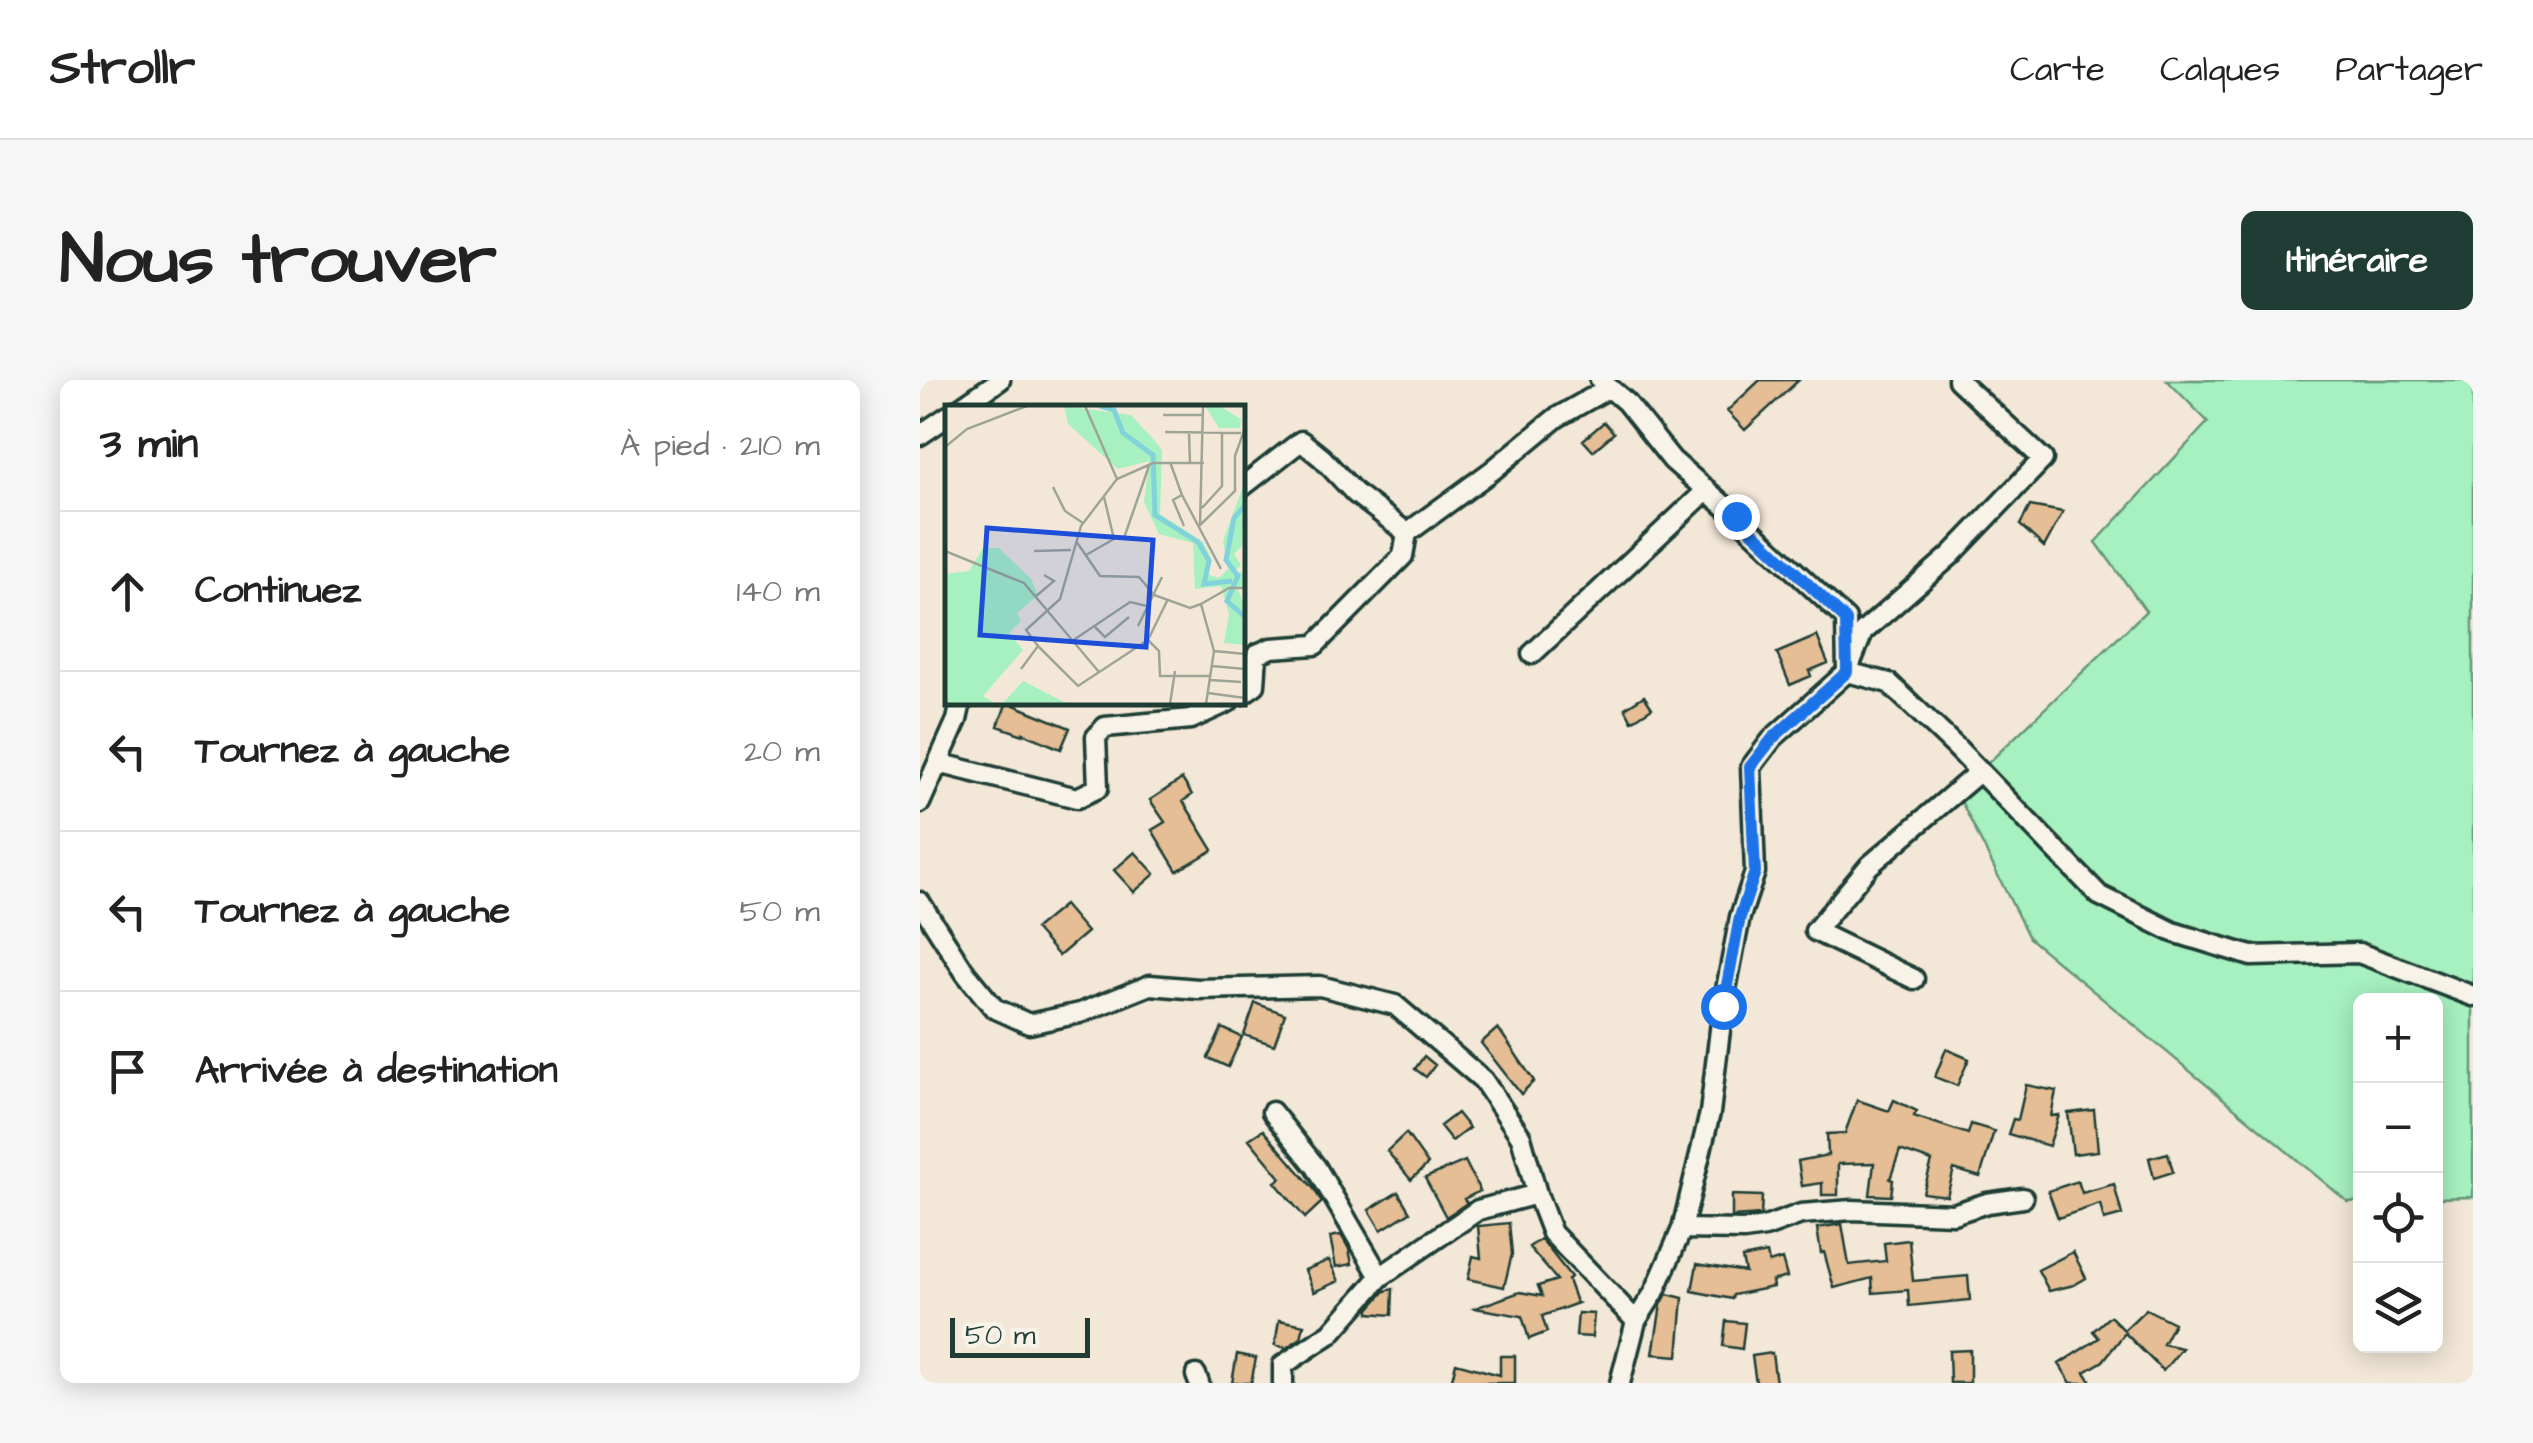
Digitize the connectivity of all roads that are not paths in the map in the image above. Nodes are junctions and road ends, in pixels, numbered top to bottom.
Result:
1 (1000, 380) edge
2 (1958, 380) edge
3 (1604, 384) edge
4 (964, 405) edge
5 (945, 418) edge
6 (920, 435) edge
7 (1245, 485) edge
8 (1706, 490) junction
9 (1408, 532) junction
10 (1532, 654) dead end
11 (1847, 672) junction
12 (1245, 692) edge
13 (960, 705) edge
14 (1221, 705) edge
15 (938, 763) junction
16 (1979, 772) junction
17 (920, 803) edge
18 (920, 902) edge
19 (1914, 979) dead end
20 (2473, 996) edge
21 (1272, 1112) dead end
22 (1537, 1194) junction
23 (2023, 1198) dead end
24 (1682, 1228) junction
25 (1380, 1277) junction
26 (1636, 1321) junction
27 (1283, 1383) edge
28 (1620, 1383) edge

1 - 4 street
2 - 11 street
3 - 8 street
3 - 9 street
5 - 6 street
7 - 9 street
8 - 10 street
8 - 11 street
9 - 12 street
11 - 16 street
11 - 24 street
13 - 15 street
14 - 15 street
15 - 17 street
16 - 19 street
16 - 20 street
18 - 22 street
21 - 25 street
22 - 25 street
22 - 26 street
23 - 24 street
24 - 26 street
25 - 27 street
26 - 28 street

